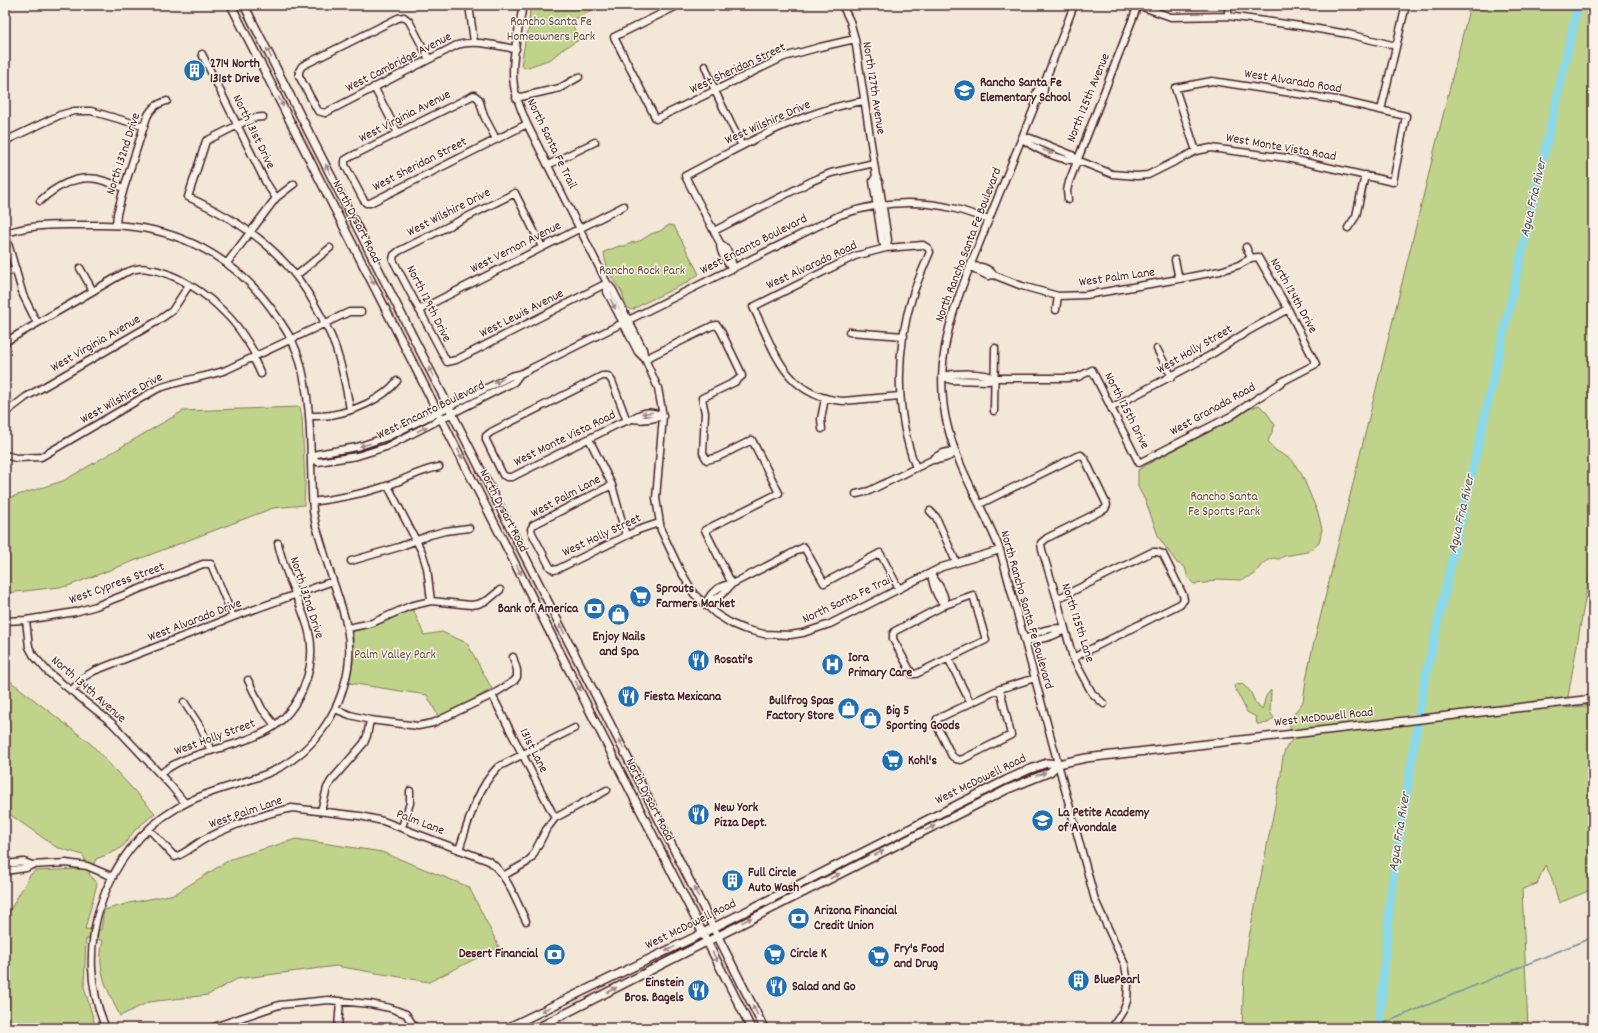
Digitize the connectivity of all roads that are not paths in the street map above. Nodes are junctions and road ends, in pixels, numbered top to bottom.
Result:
1 (232, 5) edge
2 (242, 5) edge
3 (469, 5) edge
4 (523, 5) edge
5 (679, 5) edge
6 (842, 5) edge
7 (1074, 5) edge
8 (1127, 5) edge
9 (1138, 5) edge
10 (1228, 5) edge
11 (1406, 5) edge
12 (1228, 16) junction
13 (854, 40) junction
14 (474, 42) junction
15 (1396, 46) junction
16 (516, 49) junction
17 (202, 54) dead end
18 (429, 59) junction
19 (705, 66) dead end
20 (579, 77) dead end
21 (374, 87) junction
22 (715, 91) junction
23 (516, 98) junction
24 (167, 101) dead end
25 (864, 101) junction
26 (1381, 110) junction
27 (263, 117) dead end
28 (528, 124) junction
29 (237, 125) junction
30 (143, 126) junction
31 (398, 133) junction
32 (1022, 138) junction
33 (496, 139) junction
34 (5, 141) edge
35 (595, 142) dead end
36 (742, 146) junction
37 (1196, 151) junction
38 (1077, 160) junction
39 (874, 162) junction
40 (548, 165) junction
41 (1365, 175) junction
42 (1393, 182) joint
43 (294, 184) dead end
44 (124, 188) junction
45 (276, 198) junction
46 (1068, 200) dead end
47 (40, 201) dead end
48 (366, 203) joint
49 (880, 205) junction
50 (624, 206) dead end
51 (989, 220) junction
52 (116, 225) junction
53 (580, 228) junction
54 (1348, 228) dead end
55 (250, 231) junction
56 (714, 231) junction
57 (5, 233) edge
58 (542, 247) junction
59 (1246, 247) dead end
60 (330, 248) dead end
61 (886, 248) junction
62 (394, 255) joint
63 (1251, 258) junction
64 (1175, 260) dead end
65 (227, 263) junction
66 (970, 266) junction
67 (80, 268) dead end
68 (733, 268) junction
69 (16, 269) junction
70 (5, 273) edge
71 (297, 275) junction
72 (1179, 279) junction
73 (607, 283) junction
74 (189, 285) junction
75 (93, 291) junction
76 (1058, 296) junction
77 (1288, 309) junction
78 (419, 310) junction
79 (1056, 310) dead end
80 (361, 312) dead end
81 (626, 322) junction
82 (37, 323) junction
83 (325, 323) junction
84 (849, 332) dead end
85 (904, 336) junction
86 (290, 339) junction
87 (5, 342) edge
88 (995, 348) dead end
89 (1157, 349) dead end
90 (254, 356) junction
91 (645, 359) junction
92 (447, 362) joint
93 (1316, 364) joint
94 (262, 374) dead end
95 (942, 376) junction
96 (1172, 377) junction
97 (994, 378) junction
98 (397, 381) dead end
99 (900, 396) junction
100 (825, 398) junction
101 (1111, 408) junction
102 (350, 409) junction
103 (450, 410) junction
104 (994, 411) dead end
105 (439, 412) junction
106 (5, 413) edge
107 (309, 416) junction
108 (663, 416) junction
109 (442, 419) junction
110 (630, 420) junction
111 (822, 429) dead end
112 (589, 439) junction
113 (956, 452) junction
114 (5, 456) edge
115 (311, 457) junction
116 (1139, 463) joint
117 (438, 467) dead end
118 (916, 468) junction
119 (612, 485) junction
120 (388, 486) junction
121 (856, 494) dead end
122 (312, 502) junction
123 (980, 504) junction
124 (930, 511) dead end
125 (659, 523) junction
126 (469, 528) dead end
127 (626, 536) junction
128 (416, 540) junction
129 (278, 543) dead end
130 (1000, 550) junction
131 (351, 561) dead end
132 (956, 562) junction
133 (554, 570) joint
134 (930, 573) junction
135 (333, 582) junction
136 (732, 584) junction
137 (899, 588) junction
138 (500, 590) dead end
139 (295, 595) junction
140 (1057, 599) junction
141 (431, 601) junction
142 (704, 605) junction
143 (945, 605) junction
144 (233, 618) junction
145 (26, 620) junction
146 (5, 621) edge
147 (348, 628) junction
148 (1065, 629) junction
149 (1025, 640) junction
150 (513, 657) dead end
151 (948, 658) junction
152 (1073, 658) junction
153 (1035, 678) junction
154 (248, 680) dead end
155 (305, 683) joint
156 (1000, 689) junction
157 (71, 691) junction
158 (492, 695) junction
159 (1593, 699) edge
160 (184, 702) dead end
161 (970, 702) junction
162 (1104, 704) dead end
163 (335, 709) junction
164 (370, 720) junction
165 (275, 725) junction
166 (575, 728) dead end
167 (211, 751) junction
168 (522, 754) junction
169 (1058, 764) junction
170 (160, 774) junction
171 (607, 790) dead end
172 (410, 791) dead end
173 (185, 803) junction
174 (321, 811) junction
175 (555, 818) junction
176 (402, 827) junction
177 (149, 829) junction
178 (891, 838) junction
179 (895, 846) junction
180 (459, 850) junction
181 (6, 866) edge
182 (503, 876) junction
183 (113, 877) junction
184 (802, 883) junction
185 (806, 890) junction
186 (526, 921) dead end
187 (714, 927) junction
188 (703, 932) junction
189 (718, 935) junction
190 (708, 941) junction
191 (340, 1001) junction
192 (413, 1025) dead end
193 (106, 1028) edge
194 (211, 1028) edge
195 (338, 1028) edge
196 (507, 1028) edge
197 (537, 1028) edge
198 (751, 1028) edge
199 (764, 1028) edge
200 (1112, 1028) edge

1 -> 105 main road, North Dysart Road
103 -> 2 main road, North Dysart Road
3 - 14 street
4 - 16 street, North Santa Fe Trail
5 - 22 street, West Sheridan Street
6 - 13 street, North 127th Avenue
7 - 32 street, North Rancho Santa Fe Boulevard
8 - 9 street
9 - 12 street
9 - 38 street, North 125th Avenue
10 - 12 street
11 - 15 street
12 - 15 street
13 - 22 street, West Sheridan Street
13 - 25 street, North 127th Avenue
14 - 16 street, West Cambridge Avenue
14 - 18 street, West Cambridge Avenue
15 - 26 street
16 - 23 street, North Santa Fe Trail
17 - 29 street, North 131st Drive
18 - 21 street, West Cambridge Avenue
18 - 21 street, West Cambridge Avenue
19 - 22 street
20 - 23 street
21 - 31 street
22 - 36 street
23 - 28 street, North Santa Fe Trail
24 - 30 street, North 132nd Drive
25 - 36 street, West Wilshire Drive
25 - 39 street, North 127th Avenue
26 - 37 street, West Alvarado Road
26 - 42 street, West Alvarado Road
27 - 29 street
28 - 33 street, West Sheridan Street
28 - 40 street, North Santa Fe Trail
29 - 45 street, North 131st Drive
29 - 55 street
30 - 34 street
30 - 44 street, North 132nd Drive
31 - 33 street, West Virginia Avenue
31 - 48 street, West Virginia Avenue
32 - 38 street, West Monte Vista Road
32 - 51 street, North Rancho Santa Fe Boulevard
33 - 48 street, West Sheridan Street
35 - 40 street
36 - 56 street, West Wilshire Drive
37 - 38 street, West Monte Vista Road
37 - 41 street, West Monte Vista Road
38 - 46 street, North 125th Avenue
39 - 49 street, North 127th Avenue
39 - 56 street
40 - 53 street, North Santa Fe Trail
41 - 42 street, West Monte Vista Road
41 - 54 street
43 - 45 street
44 - 47 street
44 - 52 street, North 132nd Drive
45 - 55 street
49 - 51 street, West Encanto Boulevard
49 - 61 street, North 127th Avenue
49 - 68 street, West Encanto Boulevard
50 - 53 street, West Vernon Avenue
51 - 66 street, North Rancho Santa Fe Boulevard
52 - 57 street
52 - 65 street
53 - 58 street, West Vernon Avenue
53 - 73 street, North Santa Fe Trail
55 - 65 street
55 - 71 street
56 - 68 street
57 - 69 street
58 - 62 street, West Wilshire Drive
58 - 78 street, West Vernon Avenue
59 - 63 street, North 124th Drive
60 - 71 street
61 - 85 street, West Alvarado Road
61 - 100 street, West Alvarado Road
62 - 78 street, North 129th Drive
63 - 72 street, West Palm Lane
63 - 77 street, North 124th Drive
64 - 72 street
65 - 86 street
66 - 76 street, West Palm Lane
66 - 95 street, North Rancho Santa Fe Boulevard
67 - 75 street
68 - 81 street, West Encanto Boulevard
69 - 70 street
69 - 82 street
71 - 83 street
72 - 76 street, West Palm Lane
73 - 81 street, North Santa Fe Trail
73 - 92 street, West Lewis Avenue
74 - 75 street
74 - 90 street
74 - 106 street, West Virginia Avenue
75 - 82 street
76 - 79 street
77 - 93 street, North 124th Drive
77 - 96 street, West Holly Street
78 - 92 street, North 129th Drive
80 - 83 street, West Wilshire Drive
81 - 91 street, North Santa Fe Trail
81 - 103 street, West Encanto Boulevard
82 - 87 street
83 - 86 street, West Wilshire Drive
83 - 102 street
84 - 85 street
85 - 99 street
86 - 90 street, West Wilshire Drive
86 - 107 street
88 - 97 street
89 - 96 street
90 - 94 street
90 - 114 street, West Wilshire Drive
91 - 108 street, North Santa Fe Trail
91 - 136 street
93 - 116 street, West Granada Road
95 - 97 street
95 - 113 street, North Rancho Santa Fe Boulevard
96 - 101 street, West Holly Street
97 - 101 street, North 125th Drive
97 - 104 street
98 - 102 street
99 - 100 street
99 - 118 street
100 - 111 street
101 - 116 street, North 125th Drive
102 - 107 street
103 - 105 street, West Encanto Boulevard
103 - 109 street, West Encanto Boulevard
187 -> 103 main road, North Dysart Road
105 - 109 main road, North Dysart Road
105 -> 115 street, West Encanto Boulevard
107 - 115 street
108 - 110 street, West Monte Vista Road
108 - 125 street, North Santa Fe Trail
115 -> 109 street, West Encanto Boulevard
109 -> 188 main road, North Dysart Road
110 - 112 street, West Monte Vista Road
110 - 112 street, West Monte Vista Road
112 - 119 street
113 - 118 street
113 - 123 street, North Rancho Santa Fe Boulevard
115 - 122 street
117 - 120 street
118 - 121 street
119 - 127 street
119 - 133 street, West Palm Lane
120 - 122 street
120 - 128 street
122 - 135 street
123 - 130 street, North Rancho Santa Fe Boulevard
123 - 140 street, North 125th Lane
124 - 132 street
125 - 127 street, West Holly Street
125 - 142 street, North Santa Fe Trail
126 - 128 street
127 - 133 street, West Holly Street
128 - 131 street
128 - 141 street
129 - 139 street, North 132nd Drive
130 - 132 street, North Santa Fe Trail
130 - 149 street, North Rancho Santa Fe Boulevard
132 - 134 street, North Santa Fe Trail
134 - 137 street, North Santa Fe Trail
134 - 143 street
135 - 139 street, West Alvarado Drive
135 - 147 street
136 - 137 street
136 - 142 street
137 - 142 street, North Santa Fe Trail
138 - 141 street
139 - 144 street, West Alvarado Drive
139 - 155 street, North 132nd Drive
140 - 148 street, North 125th Lane
140 - 152 street
141 - 147 street
143 - 151 street
143 - 151 street
144 - 145 street, West Cypress Street
144 - 157 street, West Alvarado Drive
145 - 146 street, West Cypress Street
145 - 157 street, North 134th Avenue
147 - 163 street
148 - 149 street
148 - 152 street, North 125th Lane
149 - 153 street, North Rancho Santa Fe Boulevard
150 - 158 street
151 - 161 street
152 - 162 street, North 125th Lane
153 - 156 street
153 - 169 street, North Rancho Santa Fe Boulevard
154 - 165 street
155 - 165 street, West Holly Street
156 - 161 street
156 - 161 street
157 - 170 street, North 134th Avenue
158 - 164 street
158 - 168 street, 131st Lane
159 - 169 main road, West McDowell Road
160 - 167 street
163 - 164 street
163 - 173 street
164 - 174 street
165 - 167 street, West Holly Street
166 - 168 street
167 - 170 street, West Holly Street
168 - 175 street, 131st Lane
168 - 180 street
169 - 178 main road, West McDowell Road
179 -> 169 main road, West McDowell Road
169 - 200 street, North Rancho Santa Fe Boulevard
170 - 173 street, North 134th Avenue
171 - 175 street
172 - 176 street
173 - 177 street
174 - 176 street, Palm Lane
174 - 177 street, West Palm Lane
175 - 182 street
176 - 180 street, Palm Lane
177 - 183 street
178 - 179 main road
178 - 184 main road, West McDowell Road
185 -> 179 main road, West McDowell Road
180 - 182 street, Palm Lane
181 - 183 street
182 - 186 street
183 - 193 street
184 - 185 main road
184 - 187 main road, West McDowell Road
189 -> 185 main road, West McDowell Road
187 - 188 main road, West McDowell Road
187 - 189 main road, North Dysart Road
188 - 190 main road, North Dysart Road
188 -> 196 main road, West McDowell Road
189 - 190 main road, West McDowell Road
199 -> 189 main road, North Dysart Road
197 -> 190 main road, West McDowell Road
190 -> 198 main road, North Dysart Road
191 - 192 street
191 - 194 street
191 - 195 street

